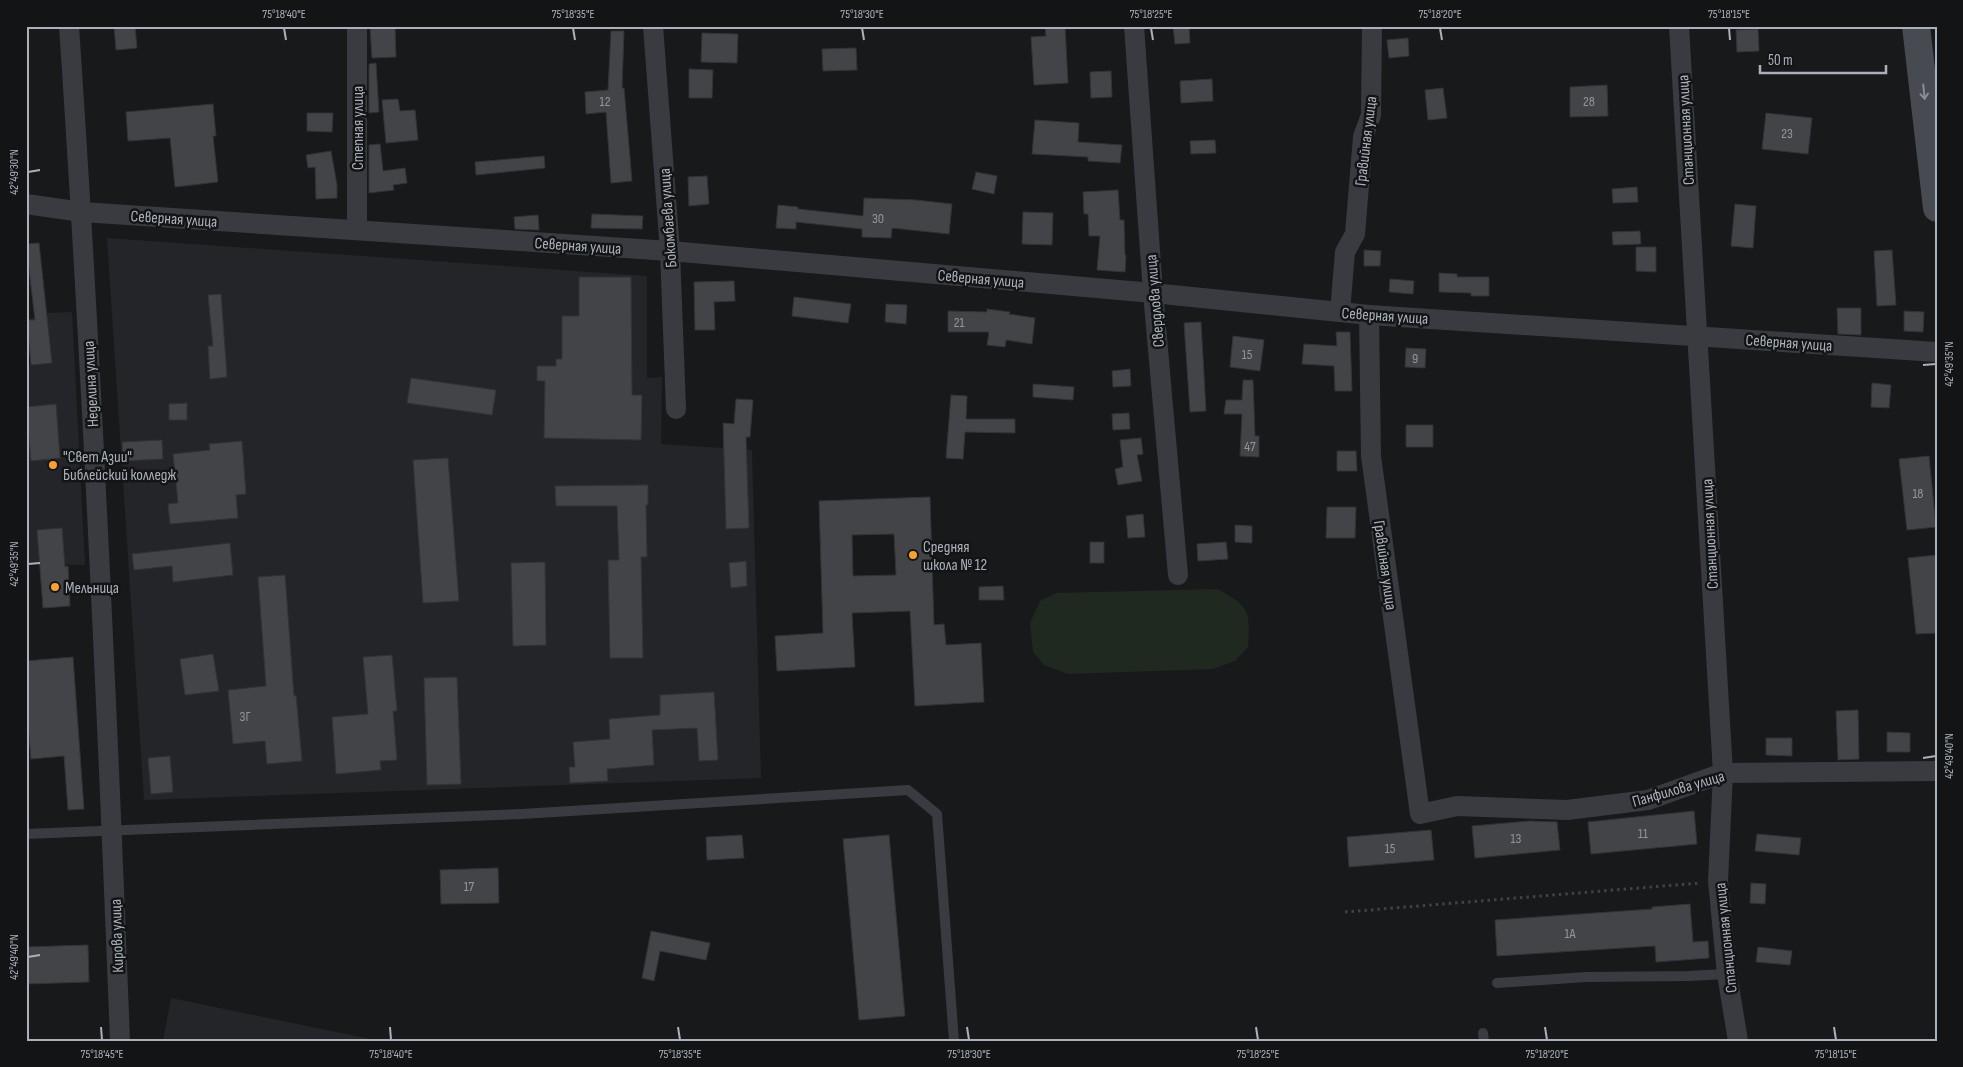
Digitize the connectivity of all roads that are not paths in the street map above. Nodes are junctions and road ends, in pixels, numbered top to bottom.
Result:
1 (69, 26) edge
2 (357, 26) edge
3 (653, 26) edge
4 (1134, 26) edge
5 (1372, 26) edge
6 (1679, 26) edge
7 (1916, 26) edge
8 (26, 204) edge
9 (1937, 208) edge
10 (82, 212) junction
11 (357, 230) junction
12 (670, 251) junction
13 (1153, 293) junction
14 (1340, 312) junction
15 (1369, 315) junction
16 (1697, 336) junction
17 (1937, 352) edge
18 (676, 409) dead end
19 (1178, 575) dead end
20 (1937, 771) edge
21 (1723, 773) junction
22 (1420, 814) joint
23 (112, 832) junction
24 (26, 834) edge
25 (1728, 974) junction
26 (1497, 984) dead end
27 (120, 1041) edge
28 (954, 1041) edge
29 (1738, 1041) edge

1 - 10 street, Неделина улица
2 - 11 street, Степная улица
3 - 12 street, Бокомбаева улица
4 - 13 street, Свердлова улица
5 - 14 street, Гравийная улица
6 - 16 street, Станционная улица
7 -> 9 main road
8 - 10 street, Северная улица
10 - 11 street, Северная улица
10 - 23 street, Неделина улица
11 - 12 street, Северная улица
12 - 13 street, Северная улица
12 - 18 street, Бокомбаева улица
13 - 14 street, Северная улица
13 - 19 street, Свердлова улица
14 - 15 street, Северная улица
15 - 16 street, Северная улица
15 - 22 street, Гравийная улица
16 - 17 street, Северная улица
16 - 21 street, Станционная улица
20 - 21 street, Панфилова улица
21 - 22 street, Панфилова улица
21 - 25 street, Станционная улица
23 - 24 lane
23 - 27 street, Кирова улица
23 - 28 lane
25 - 26 lane
25 - 29 street, Станционная улица

